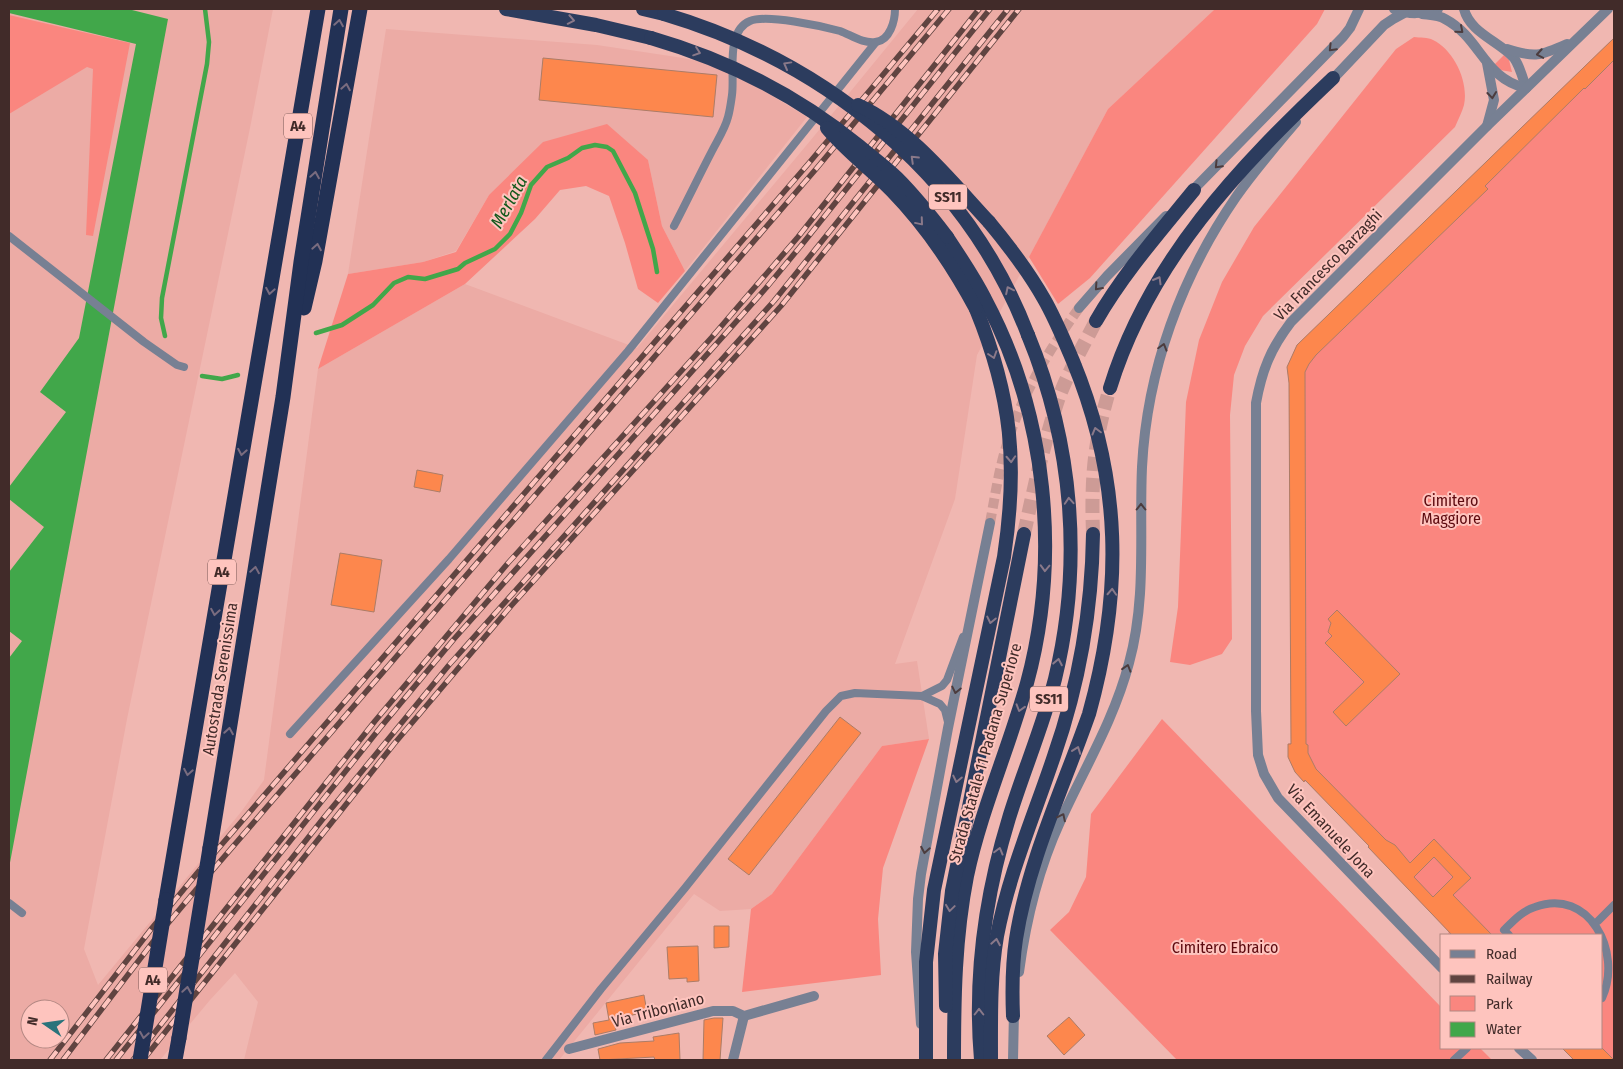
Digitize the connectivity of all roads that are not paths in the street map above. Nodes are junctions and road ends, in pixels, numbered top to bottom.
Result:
1 (318, 9) edge
2 (341, 9) edge
3 (360, 9) edge
4 (506, 9) edge
5 (643, 9) edge
6 (895, 9) edge
7 (1359, 9) edge
8 (1394, 9) edge
9 (1438, 9) edge
10 (1464, 9) edge
11 (1608, 9) edge
12 (1404, 13) junction
13 (1422, 14) junction
14 (1575, 41) junction
15 (876, 42) junction
16 (1503, 48) junction
17 (1487, 64) junction
18 (1333, 78) junction
19 (1526, 88) junction
20 (828, 91) junction
21 (814, 112) junction
22 (1487, 126) junction
23 (1194, 190) junction
24 (674, 226) dead end
25 (9, 236) edge
26 (1079, 308) tunnel mouth
27 (1096, 321) tunnel mouth
28 (184, 367) dead end
29 (1110, 388) tunnel mouth
30 (283, 397) junction
31 (990, 522) tunnel mouth
32 (1024, 534) tunnel mouth
33 (1092, 534) tunnel mouth
34 (974, 602) junction
35 (1256, 657) joint
36 (922, 696) junction
37 (948, 728) junction
38 (290, 734) dead end
39 (9, 902) edge
40 (1614, 905) edge
41 (22, 913) dead end
42 (1598, 921) junction
43 (1508, 934) edge
44 (1440, 966) edge
45 (814, 996) dead end
46 (1603, 996) edge
47 (744, 1016) junction
48 (1013, 1016) junction
49 (568, 1049) dead end
50 (1466, 1049) edge
51 (1520, 1049) edge
52 (140, 1060) edge
53 (175, 1060) edge
54 (546, 1060) edge
55 (733, 1060) edge
56 (926, 1060) edge
57 (953, 1060) edge
58 (981, 1060) edge
59 (992, 1060) edge
60 (1013, 1060) edge
61 (1454, 1060) edge
62 (1532, 1060) edge

1 -> 52 highway, A4, bridge
30 -> 2 highway, A4
30 -> 3 highway
4 -> 21 highway, Strada Statale 11 Padana Superiore / SS11, bridge
20 -> 5 highway, SS11, bridge
6 - 15 lane
7 -> 23 street
8 - 12 street
9 - 13 street
10 - 16 street
11 - 14 street, Via Francesco Barzaghi
12 - 13 street
12 - 18 street
13 -> 17 street
14 -> 16 street
14 - 19 street, Via Francesco Barzaghi
15 - 24 lane
15 - 38 lane
16 - 19 street
17 - 19 street
17 -> 22 street
29 -> 18 highway
48 -> 18 street
19 - 22 street, Via Francesco Barzaghi
48 -> 20 highway, bridge
58 -> 20 highway, SS11, bridge
21 -> 56 highway, bridge
21 -> 57 highway, Strada Statale 11 Padana Superiore / SS11, bridge
22 - 35 street, Via Francesco Barzaghi
23 -> 26 street
23 - 27 highway
25 - 28 lane
53 -> 30 highway, Autostrada Serenissima / A4, bridge
31 - 34 street
32 -> 57 highway
59 -> 33 highway
34 - 36 lane
34 -> 37 street
35 - 44 street, Via Emanuele Jona
36 - 37 lane
36 - 54 lane
37 -> 56 street
39 - 41 lane
40 - 42 lane
42 - 43 lane
42 - 46 lane
45 - 47 street, Via Triboniano
47 - 49 street, Via Triboniano
47 - 55 street
48 - 60 street
50 - 61 lane
51 - 62 street

